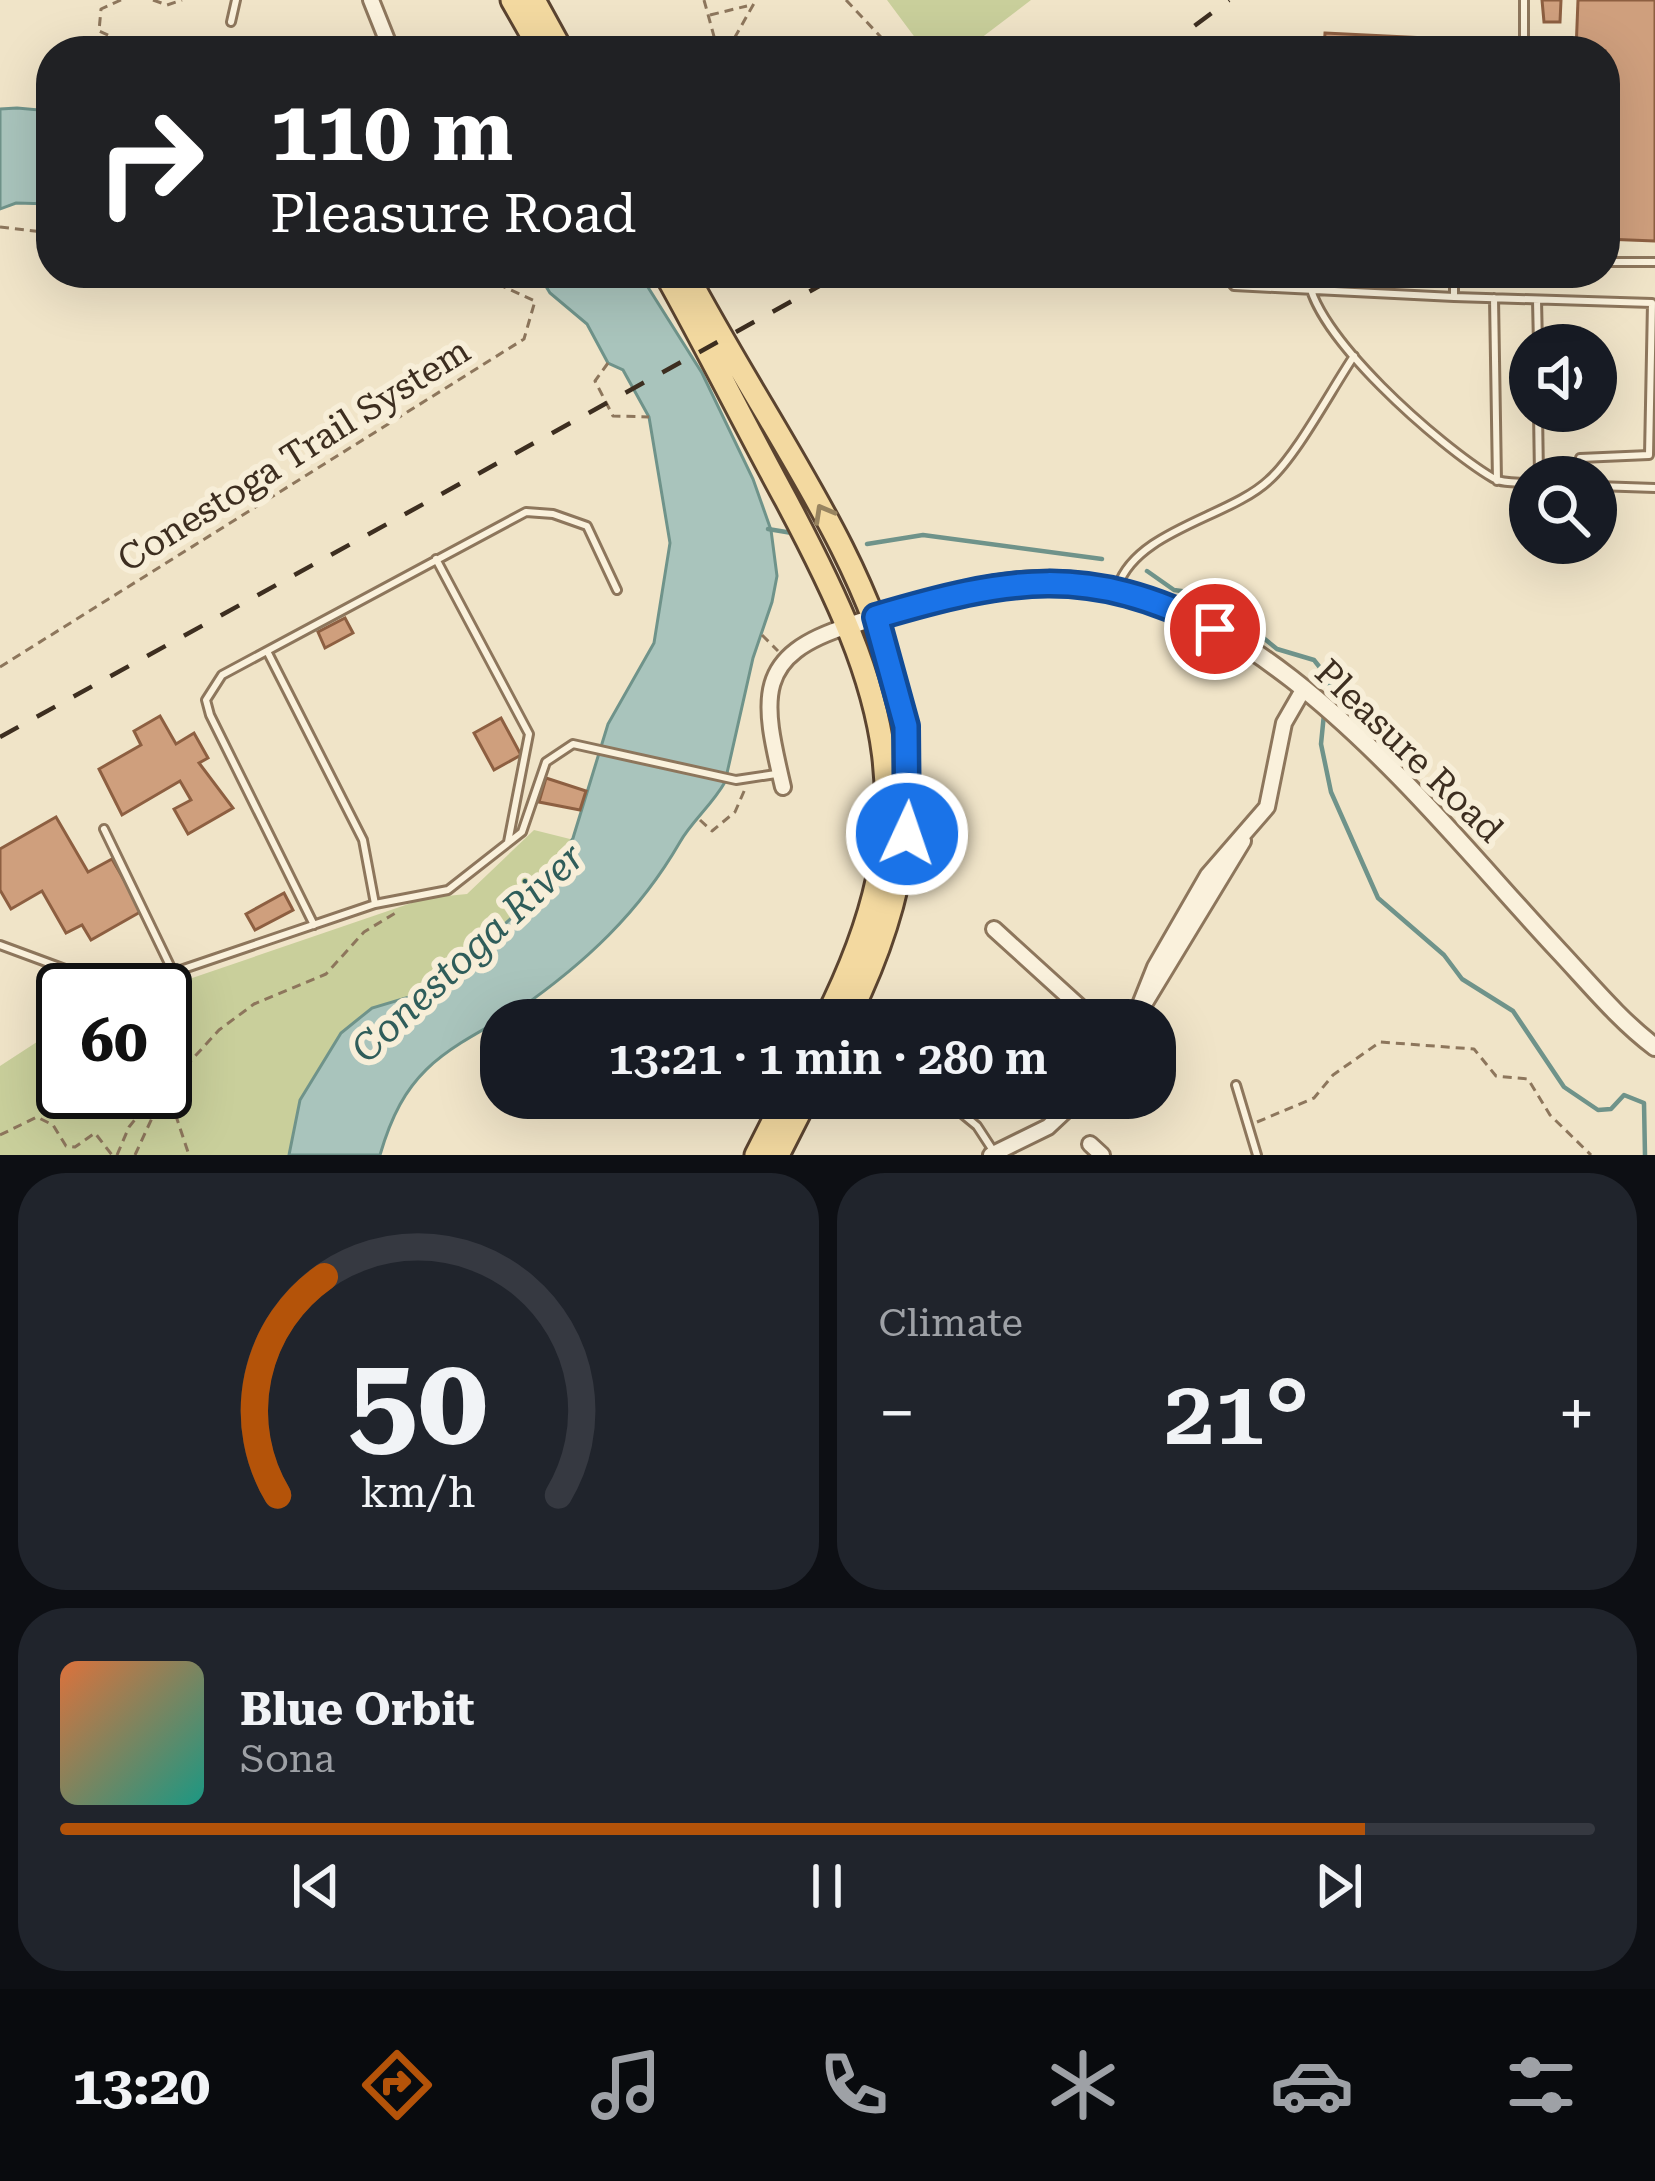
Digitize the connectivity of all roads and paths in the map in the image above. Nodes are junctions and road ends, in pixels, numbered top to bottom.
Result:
1 (121, 0) edge
2 (153, 0) edge
3 (182, 0) edge
4 (236, 0) edge
5 (371, 0) edge
6 (512, 0) edge
7 (534, 0) edge
8 (704, 0) edge
9 (756, 0) edge
10 (846, 0) edge
11 (1524, 0) edge
12 (750, 6) junction
13 (709, 16) junction
14 (231, 22) dead end
15 (110, 36) edge
16 (385, 36) edge
17 (532, 36) edge
18 (554, 36) edge
19 (714, 36) edge
20 (735, 36) edge
21 (881, 36) edge
22 (1524, 36) edge
23 (0, 226) edge
24 (36, 231) edge
25 (1620, 262) edge
26 (1655, 262) edge
27 (507, 288) edge
28 (673, 288) edge
29 (694, 288) edge
30 (1255, 288) edge
31 (1308, 288) edge
32 (1454, 288) edge
33 (1308, 293) junction
34 (1454, 297) junction
35 (1494, 298) junction
36 (1537, 300) junction
37 (1538, 324) edge
38 (1354, 356) junction
39 (608, 362) dead end
40 (649, 417) dead end
41 (1617, 456) edge
42 (1497, 481) junction
43 (1509, 482) edge
44 (1617, 487) edge
45 (1655, 488) edge
46 (436, 559) junction
47 (1117, 589) junction
48 (617, 590) dead end
49 (876, 617) junction
50 (851, 625) junction
51 (762, 635) dead end
52 (267, 651) junction
53 (784, 656) junction
54 (0, 667) edge
55 (1303, 690) junction
56 (748, 780) junction
57 (782, 780) joint
58 (700, 820) dead end
59 (104, 829) dead end
60 (507, 845) junction
61 (401, 899) junction
62 (375, 904) junction
63 (314, 926) junction
64 (994, 929) dead end
65 (0, 944) edge
66 (50, 963) edge
67 (169, 963) edge
68 (192, 968) edge
69 (834, 999) edge
70 (856, 999) edge
71 (1071, 999) edge
72 (1145, 999) edge
73 (1655, 1047) edge
74 (192, 1055) edge
75 (1236, 1085) dead end
76 (136, 1119) edge
77 (150, 1119) edge
78 (175, 1119) edge
79 (775, 1119) edge
80 (796, 1119) edge
81 (968, 1119) edge
82 (1056, 1119) edge
83 (1250, 1124) junction
84 (0, 1135) edge
85 (993, 1154) edge
86 (114, 1155) edge
87 (135, 1155) edge
88 (189, 1155) edge
89 (757, 1155) edge
90 (778, 1155) edge
91 (1257, 1155) edge
92 (1591, 1155) edge

1 - 15 path
2 - 3 path
4 - 14 lane
5 - 16 street
6 - 17 main road
7 - 18 main road
8 - 13 path
9 - 12 path
10 - 21 path
11 - 22 lane
12 - 13 path
12 - 20 path
13 - 19 path
23 - 24 path
25 - 26 lane
27 - 54 path, Conestoga Trail System
28 - 50 main road
49 -> 29 main road
30 - 33 lane
31 - 33 lane
32 - 34 lane
33 - 34 lane
33 - 38 lane
34 - 35 lane
35 - 36 lane
35 - 42 lane
36 - 37 lane
36 - 41 lane
38 - 42 lane
38 - 47 lane
39 - 40 path
42 - 43 lane
44 - 45 lane
46 - 48 lane
46 - 52 lane
46 - 60 lane
47 - 49 street, Pleasure Road
47 - 55 street, Pleasure Road
49 - 50 street, Pleasure Road
49 - 70 main road
50 - 53 street, Pleasure Road
50 - 69 main road
51 - 53 path
52 - 62 lane
52 - 63 lane
53 - 57 street
55 - 72 street
55 - 73 street, Pleasure Road
56 - 57 lane
56 - 58 path
56 - 60 lane
59 - 67 lane
60 - 61 lane
61 - 62 lane
61 - 74 path
62 - 63 lane
63 - 68 lane
64 - 71 street
65 - 66 lane
75 - 83 lane
76 - 86 path
77 - 87 path
78 - 88 path
79 - 89 main road
80 - 90 main road
81 - 85 lane
82 - 85 street
83 - 91 lane
83 - 92 path
84 - 86 path

